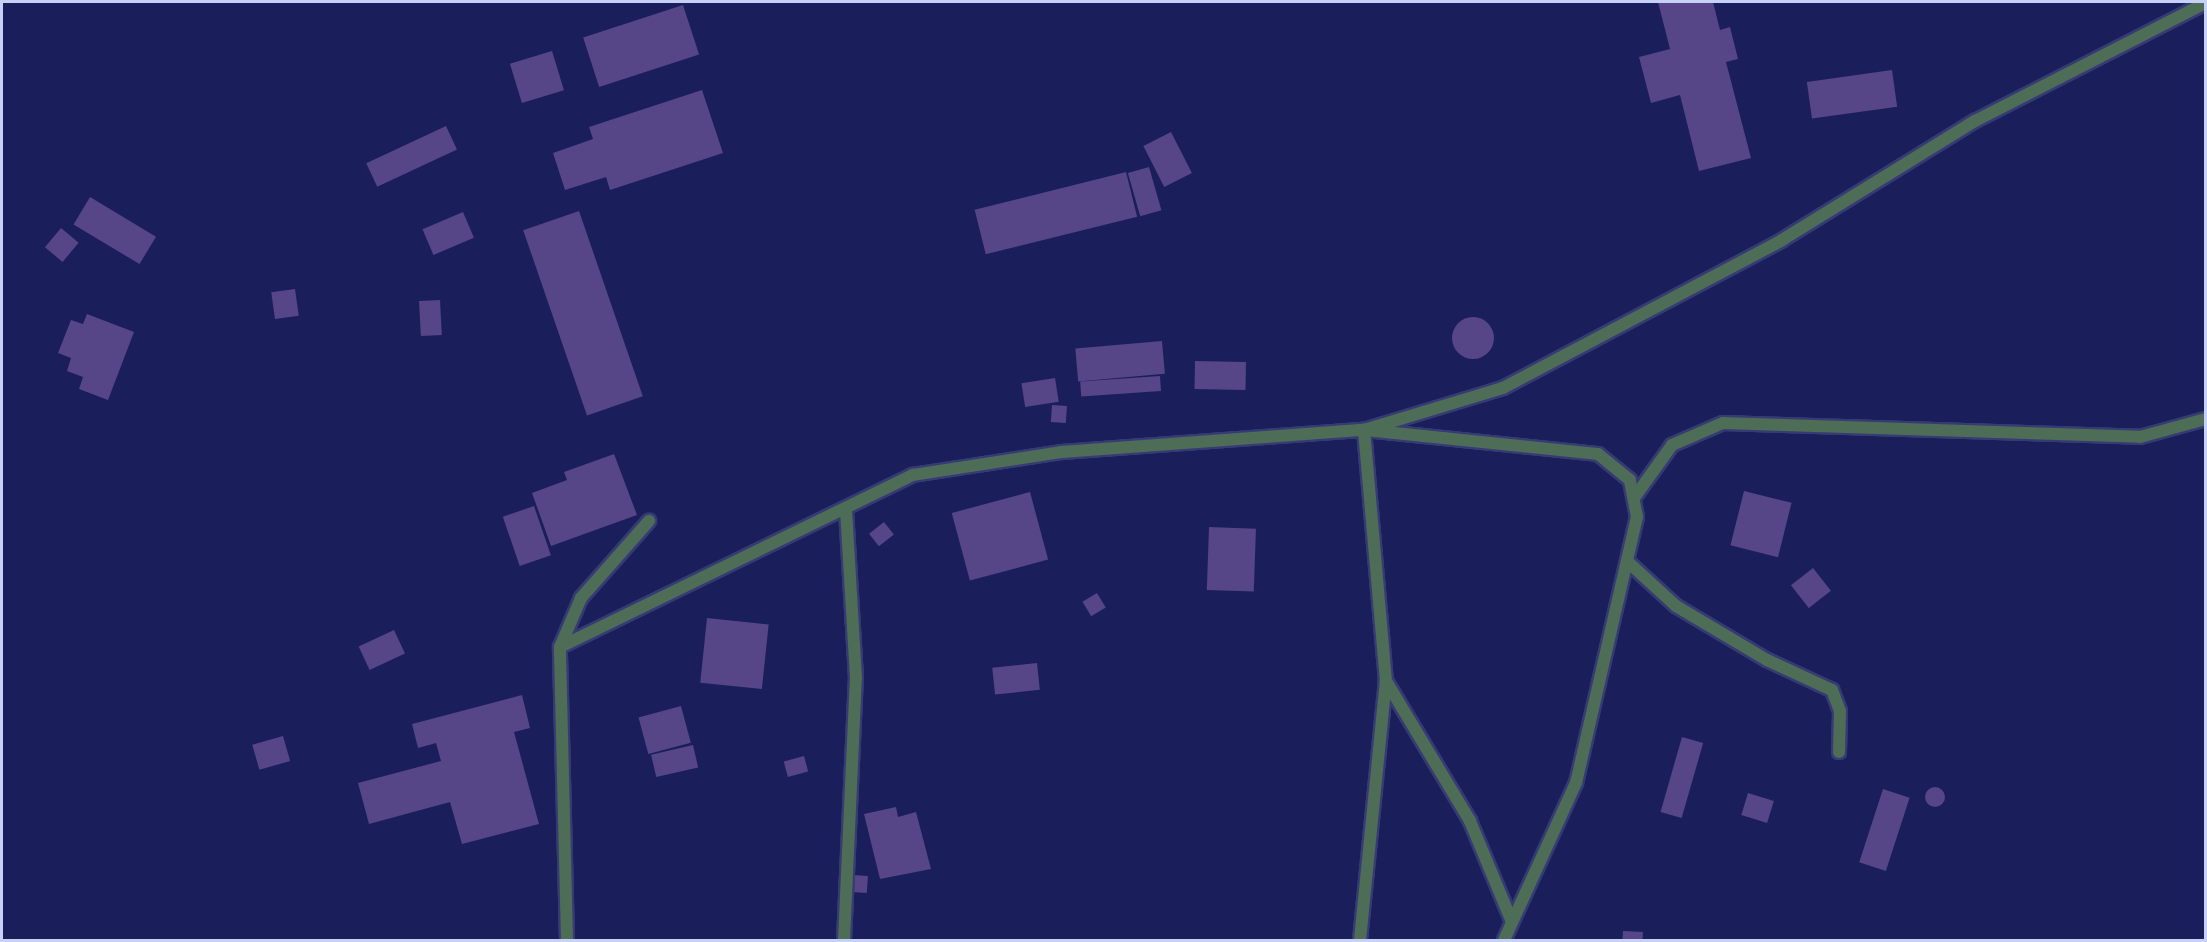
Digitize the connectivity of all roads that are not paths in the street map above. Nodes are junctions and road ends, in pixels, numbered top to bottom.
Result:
1 (2205, 3) edge
2 (2205, 419) edge
3 (1364, 430) junction
4 (1634, 498) junction
5 (846, 509) junction
6 (649, 521) dead end
7 (1628, 562) junction
8 (560, 647) junction
9 (1386, 681) junction
10 (1839, 752) dead end
11 (1512, 922) junction
12 (567, 940) edge
13 (844, 940) edge
14 (1359, 940) edge
15 (1504, 940) edge

1 - 3 street
2 - 4 street
3 - 4 street
3 - 5 street
3 - 9 street
4 - 7 street
5 - 8 street
5 - 13 street
6 - 8 street
7 - 10 street
7 - 11 street
8 - 12 street
9 - 11 street
9 - 14 street
11 - 15 street

